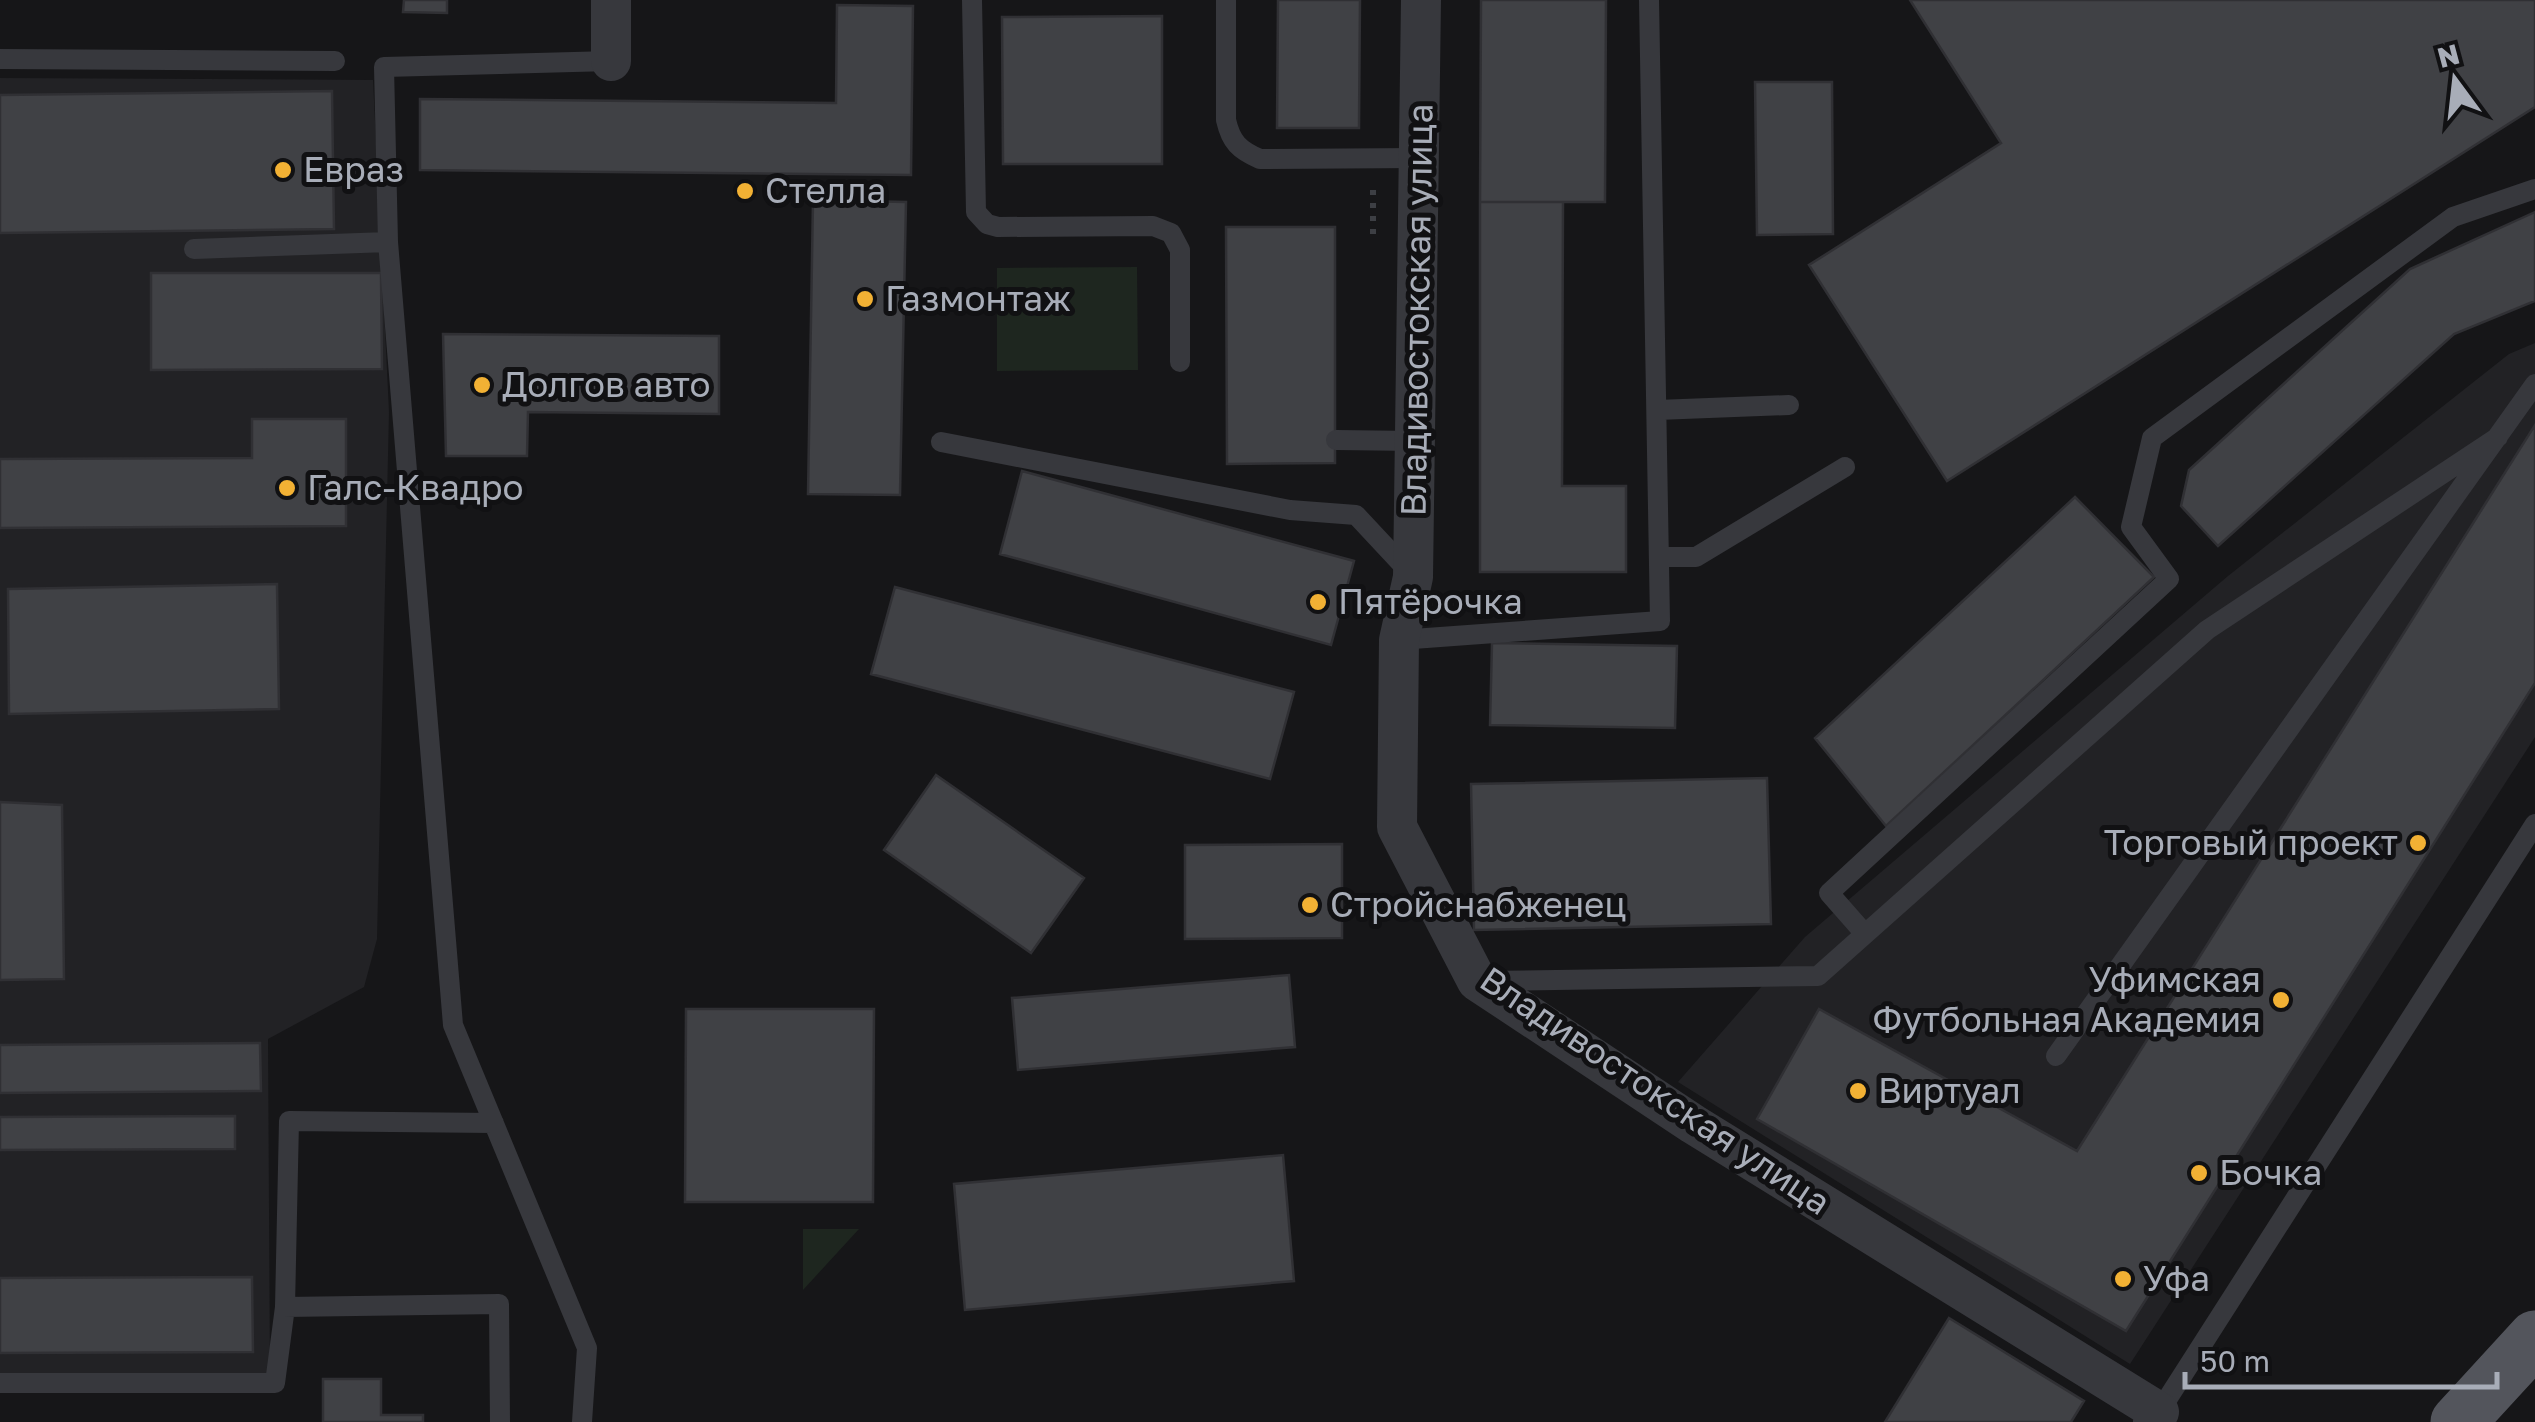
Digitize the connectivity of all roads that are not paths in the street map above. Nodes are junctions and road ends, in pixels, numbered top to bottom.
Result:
1 (611, 0) edge
2 (972, 0) edge
3 (1226, 0) edge
4 (1421, 0) edge
5 (1649, 0) edge
6 (0, 59) edge
7 (335, 61) dead end
8 (610, 61) joint
9 (1418, 158) junction
10 (2535, 189) edge
11 (388, 242) junction
12 (194, 249) dead end
13 (1180, 362) dead end
14 (2535, 384) edge
15 (1789, 405) dead end
16 (1657, 410) junction
17 (2498, 436) junction
18 (1336, 440) dead end
19 (1415, 441) junction
20 (941, 442) dead end
21 (1846, 467) dead end
22 (1660, 557) junction
23 (1413, 576) junction
24 (1400, 640) junction
25 (2535, 824) edge
26 (1866, 934) junction
27 (1478, 981) junction
28 (2056, 1056) dead end
29 (494, 1123) junction
30 (285, 1307) junction
31 (2535, 1338) edge
32 (2535, 1367) edge
33 (0, 1383) edge
34 (2156, 1417) edge
35 (500, 1422) edge
36 (582, 1422) edge
37 (2458, 1422) edge
38 (2503, 1422) edge

1 - 8 street
2 - 13 lane
3 - 9 lane
4 - 9 street, Владивостокская улица
5 - 16 lane
6 - 7 lane
8 - 11 lane
9 - 19 street, Владивостокская улица
10 - 26 lane
11 - 12 lane
11 - 29 lane
14 - 17 lane
15 - 16 lane
16 - 22 lane
17 - 26 lane
17 - 28 lane
18 - 19 lane
19 - 23 street, Владивостокская улица
20 - 23 lane
21 - 22 lane
22 - 24 lane
23 - 24 street, Владивостокская улица
24 - 27 street, Владивостокская улица
25 - 34 lane
26 - 27 lane
27 - 34 street, Владивостокская улица
29 - 30 lane
29 - 36 lane
30 - 33 lane
30 - 35 lane
31 - 37 main road
32 - 38 main road

